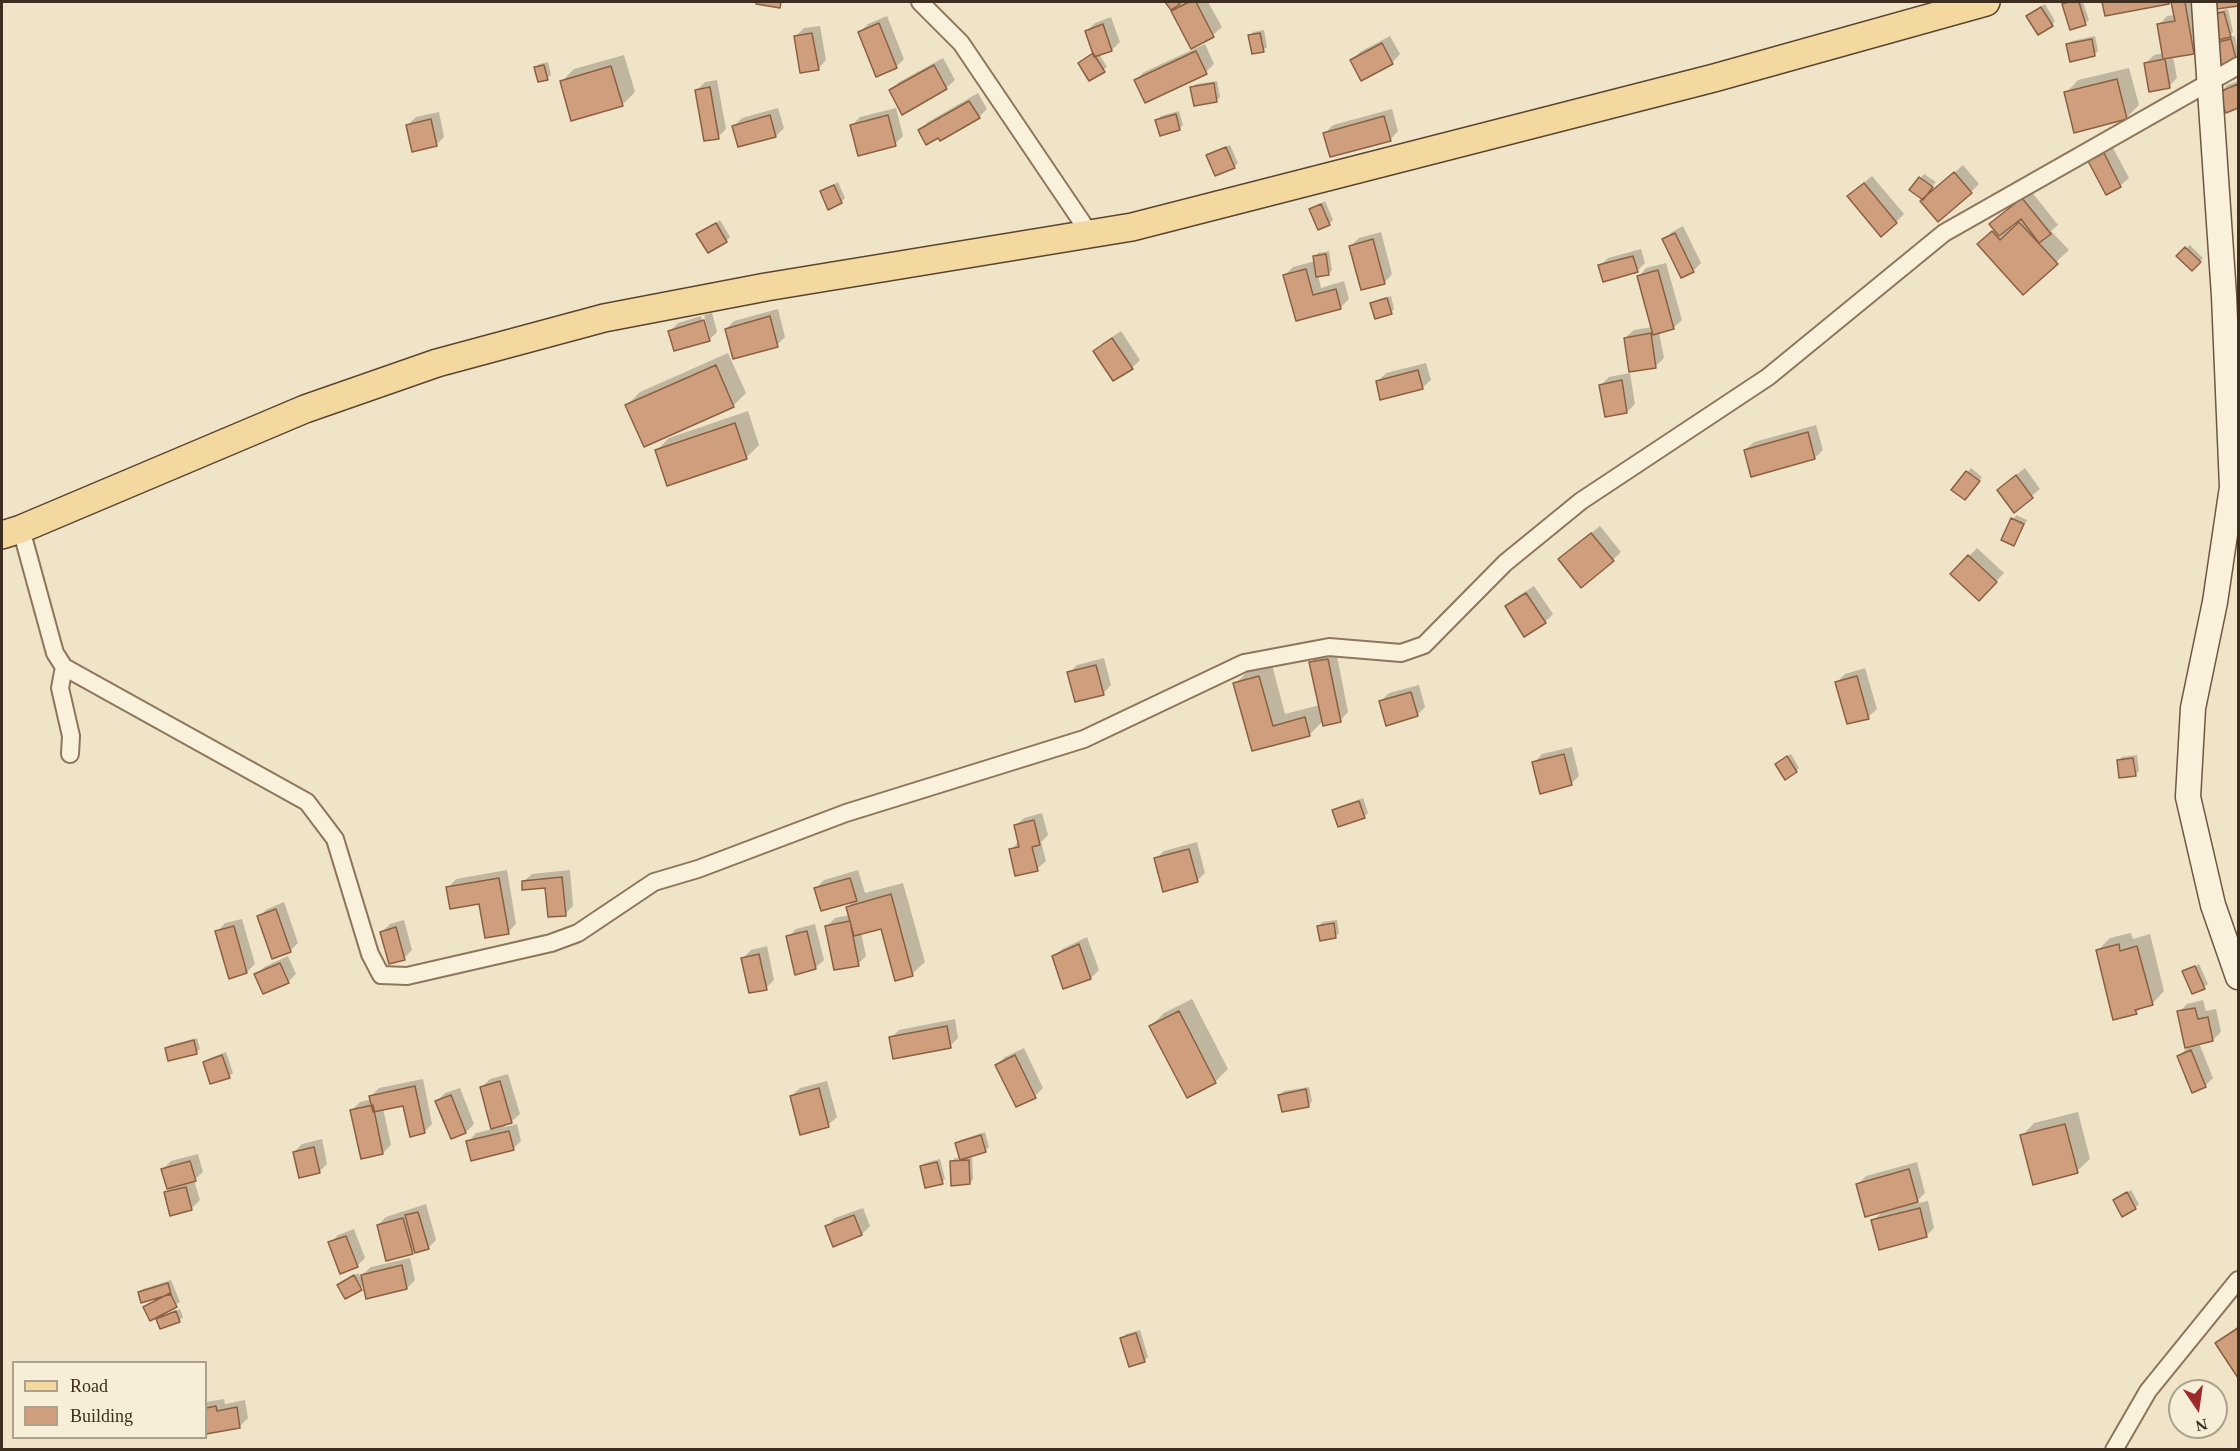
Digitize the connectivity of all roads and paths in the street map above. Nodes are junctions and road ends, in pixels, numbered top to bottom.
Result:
1 (920, 2) edge
2 (1986, 2) edge
3 (2204, 2) edge
4 (2238, 66) edge
5 (2210, 82) junction
6 (1090, 234) junction
7 (11, 532) edge
8 (64, 667) junction
9 (70, 754) dead end
10 (2238, 977) edge
11 (2238, 1280) edge
12 (2114, 1449) edge

1 - 6 street
2 - 6 main road
3 - 5 main road
4 - 5 street
5 - 8 street
5 - 10 main road
6 - 7 main road
7 - 8 street
8 - 9 street
11 - 12 street

